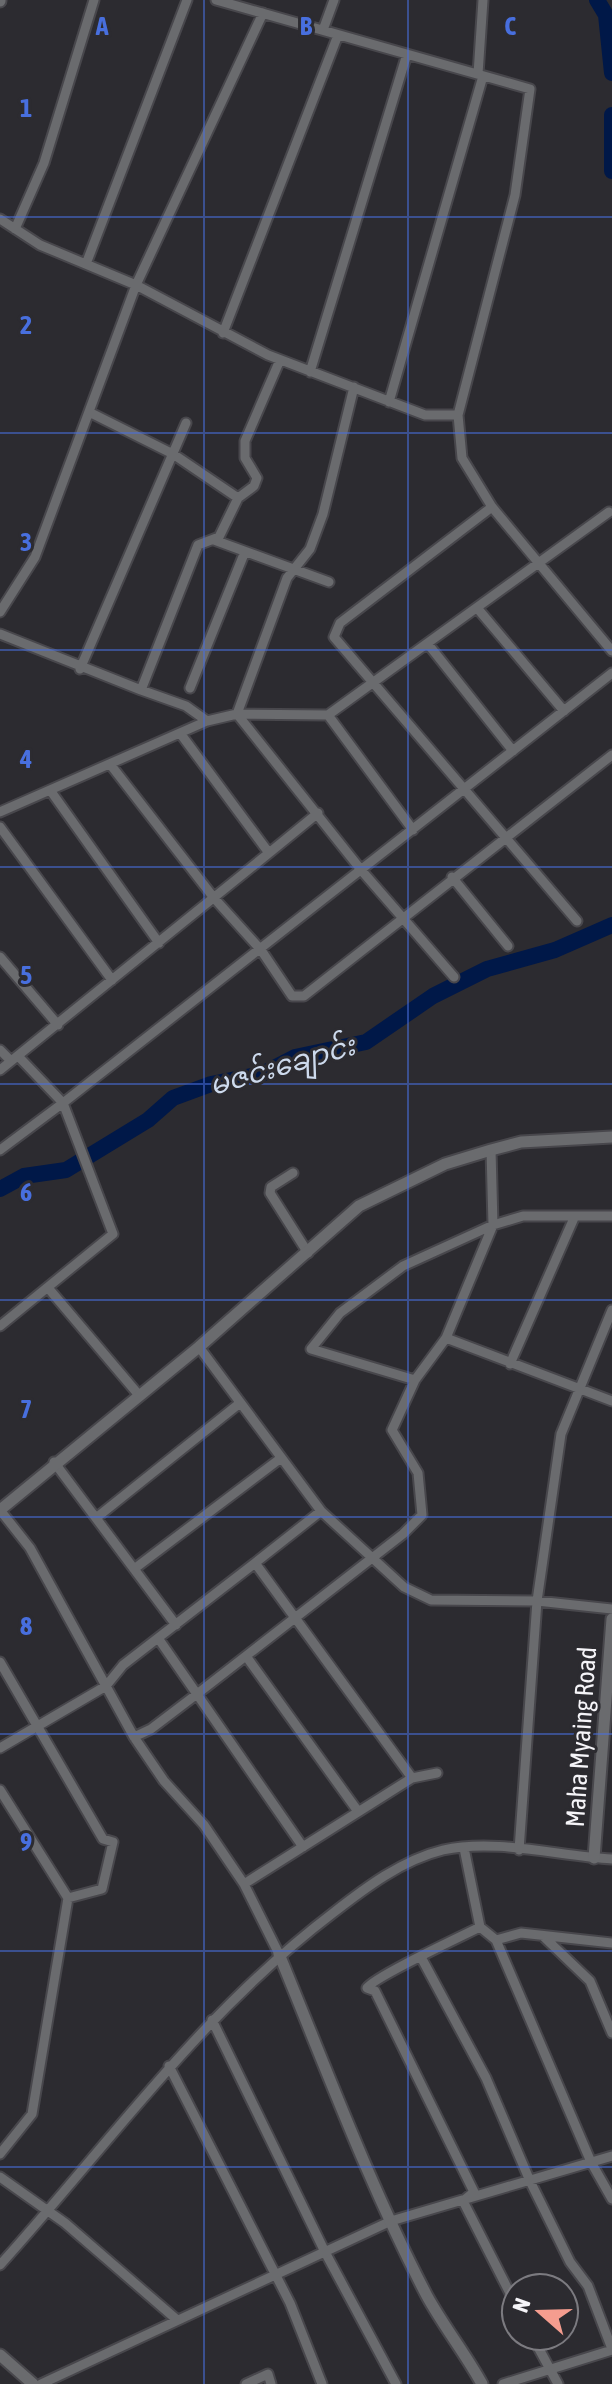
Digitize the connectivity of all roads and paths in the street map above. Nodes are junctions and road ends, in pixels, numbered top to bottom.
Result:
1 (94, 0) edge
2 (187, 0) edge
3 (216, 0) edge
4 (334, 0) edge
5 (483, 0) edge
6 (263, 13) junction
7 (323, 30) junction
8 (338, 35) junction
9 (407, 54) junction
10 (481, 75) junction
11 (0, 219) edge
12 (15, 229) junction
13 (86, 264) junction
14 (136, 285) junction
15 (223, 333) junction
16 (280, 360) junction
17 (310, 372) junction
18 (354, 387) junction
19 (389, 402) junction
20 (89, 412) junction
21 (458, 415) junction
22 (186, 423) dead end
23 (173, 454) junction
24 (238, 498) junction
25 (492, 507) junction
26 (609, 512) dead end
27 (214, 540) junction
28 (244, 554) junction
29 (540, 565) junction
30 (292, 572) junction
31 (329, 582) dead end
32 (478, 609) junction
33 (0, 612) edge
34 (0, 634) edge
35 (428, 644) junction
36 (612, 651) edge
37 (80, 669) junction
38 (612, 673) edge
39 (374, 683) junction
40 (190, 688) dead end
41 (141, 690) junction
42 (564, 711) junction
43 (237, 714) junction
44 (328, 715) junction
45 (207, 721) junction
46 (180, 733) junction
47 (513, 751) junction
48 (612, 755) edge
49 (110, 764) junction
50 (50, 790) junction
51 (463, 791) junction
52 (0, 812) edge
53 (318, 813) junction
54 (0, 827) edge
55 (413, 830) junction
56 (502, 838) junction
57 (269, 853) junction
58 (362, 871) junction
59 (452, 877) junction
60 (214, 898) junction
61 (403, 917) junction
62 (577, 921) dead end
63 (159, 943) junction
64 (508, 946) dead end
65 (261, 950) junction
66 (0, 957) edge
67 (454, 977) dead end
68 (112, 980) junction
69 (58, 1025) junction
70 (0, 1050) edge
71 (14, 1059) junction
72 (0, 1070) edge
73 (63, 1103) junction
74 (612, 1137) edge
75 (0, 1150) edge
76 (491, 1150) junction
77 (293, 1173) dead end
78 (612, 1216) edge
79 (574, 1218) junction
80 (493, 1225) junction
81 (308, 1253) junction
82 (49, 1289) junction
83 (612, 1310) edge
84 (0, 1326) edge
85 (446, 1338) junction
86 (199, 1347) junction
87 (510, 1364) junction
88 (415, 1380) junction
89 (578, 1388) junction
90 (138, 1394) junction
91 (612, 1401) edge
92 (240, 1403) junction
93 (281, 1458) junction
94 (54, 1462) junction
95 (0, 1510) edge
96 (321, 1511) junction
97 (96, 1518) junction
98 (369, 1557) junction
99 (255, 1563) junction
100 (134, 1569) junction
101 (537, 1601) junction
102 (612, 1609) edge
103 (296, 1618) junction
104 (612, 1619) edge
105 (176, 1625) junction
106 (158, 1638) junction
107 (246, 1656) junction
108 (0, 1662) edge
109 (609, 1673) edge
110 (106, 1686) junction
111 (197, 1694) junction
112 (38, 1726) junction
113 (134, 1737) junction
114 (0, 1748) edge
115 (437, 1773) dead end
116 (412, 1778) junction
117 (0, 1790) edge
118 (357, 1810) junction
119 (303, 1847) junction
120 (464, 1848) junction
121 (519, 1850) junction
122 (594, 1858) junction
123 (612, 1859) edge
124 (244, 1884) junction
125 (68, 1898) junction
126 (480, 1927) junction
127 (543, 1936) junction
128 (496, 1940) junction
129 (612, 1943) edge
130 (279, 1954) junction
131 (422, 1959) junction
132 (212, 2020) junction
133 (612, 2033) edge
134 (169, 2066) junction
135 (0, 2154) edge
136 (612, 2156) edge
137 (591, 2162) junction
138 (0, 2177) edge
139 (530, 2181) junction
140 (612, 2199) edge
141 (463, 2201) junction
142 (46, 2212) junction
143 (391, 2221) junction
144 (325, 2252) junction
145 (1, 2261) edge
146 (500, 2274) edge
147 (274, 2275) junction
148 (176, 2319) junction
149 (612, 2349) edge
150 (540, 2352) edge
151 (0, 2355) edge
152 (548, 2367) junction
153 (33, 2384) edge
154 (41, 2384) edge
155 (246, 2384) edge
156 (271, 2384) edge
157 (322, 2384) edge
158 (396, 2384) edge
159 (482, 2384) edge
160 (503, 2384) edge
161 (558, 2384) edge

1 - 12 street
2 - 13 street
3 - 6 street
4 - 7 street
5 - 10 street
6 - 7 street
6 - 14 street
7 - 8 street
8 - 9 street
8 - 15 street
9 - 10 street
9 - 17 street
10 - 19 street
10 - 21 street
11 - 12 street
12 - 13 street
13 - 14 street
14 - 15 street
14 - 20 street
15 - 16 street
16 - 17 street
16 - 24 street
17 - 18 street
18 - 19 street
18 - 30 street
19 - 21 street
20 - 23 street
20 - 33 street
21 - 25 street
22 - 23 street
23 - 24 street
23 - 37 street
24 - 27 street
25 - 29 street
25 - 39 street
26 - 29 street
27 - 28 street
27 - 41 street
28 - 30 street
28 - 40 street
29 - 32 street
29 - 36 street
30 - 31 street
30 - 43 street
32 - 35 street
32 - 42 street
34 - 37 street
35 - 39 street
35 - 47 street
37 - 41 street
38 - 42 street
39 - 44 street
39 - 51 street
41 - 45 street
42 - 47 street
43 - 44 street
43 - 45 street
43 - 53 street
44 - 55 street
45 - 46 street
46 - 49 street
46 - 57 street
47 - 51 street
48 - 56 street
49 - 50 street
49 - 60 street
50 - 52 street
50 - 63 street
51 - 55 street
51 - 56 street
53 - 57 street
53 - 58 street
54 - 68 street
55 - 58 street
56 - 59 street
56 - 62 street
57 - 60 street
58 - 61 street
58 - 65 street
59 - 61 street
59 - 64 street
60 - 63 street
60 - 65 street
61 - 65 street
61 - 67 street
63 - 68 street
65 - 73 street
66 - 69 street
68 - 69 street
69 - 71 street
70 - 71 street
71 - 72 street
71 - 73 street
73 - 75 street
73 - 82 street
74 - 76 street
76 - 80 street
76 - 81 street
77 - 81 street
78 - 79 street
79 - 80 street
79 - 87 street
80 - 85 street
80 - 88 street
81 - 86 street
82 - 84 street
82 - 90 street
83 - 89 street
85 - 87 street
85 - 88 street
86 - 90 street
86 - 92 street
87 - 89 street
88 - 98 street
89 - 91 street
89 - 101 street
90 - 94 street
92 - 93 street
92 - 97 street
93 - 96 street
93 - 100 street
94 - 95 street
94 - 97 street
95 - 110 street
96 - 98 street
96 - 99 street
97 - 100 street
98 - 101 street
98 - 103 street
99 - 103 street
99 - 105 street
100 - 105 street
101 - 102 street
101 - 121 street
103 - 107 street
103 - 116 street
104 - 109 street, Maha Myaing Road
105 - 106 street
106 - 110 street
106 - 111 street
107 - 111 street
107 - 118 street
108 - 112 street
109 - 122 street, Maha Myaing Road
110 - 112 street
110 - 113 street
111 - 113 street
111 - 119 street
112 - 114 street
112 - 125 street
113 - 124 street
115 - 116 street
116 - 118 street
117 - 125 street
118 - 119 street
119 - 124 street
120 - 121 street
120 - 126 street
120 - 130 street
121 - 122 street
122 - 123 street
124 - 130 street
125 - 135 street
126 - 128 street
126 - 131 street
127 - 128 street
127 - 129 street
127 - 133 street
128 - 137 street
130 - 132 street
130 - 143 street
131 - 139 street
131 - 141 street
132 - 134 street
132 - 144 street
134 - 142 street
134 - 147 street
136 - 137 street
137 - 139 street
137 - 140 street
138 - 142 street
139 - 141 street
139 - 149 street
141 - 143 street
141 - 146 street
142 - 145 street
142 - 148 street
143 - 144 street
143 - 159 street
144 - 147 street
144 - 158 street
147 - 148 street
147 - 157 street
148 - 154 street
149 - 152 street
150 - 152 street
151 - 153 street
152 - 160 street
152 - 161 street
155 - 156 street

